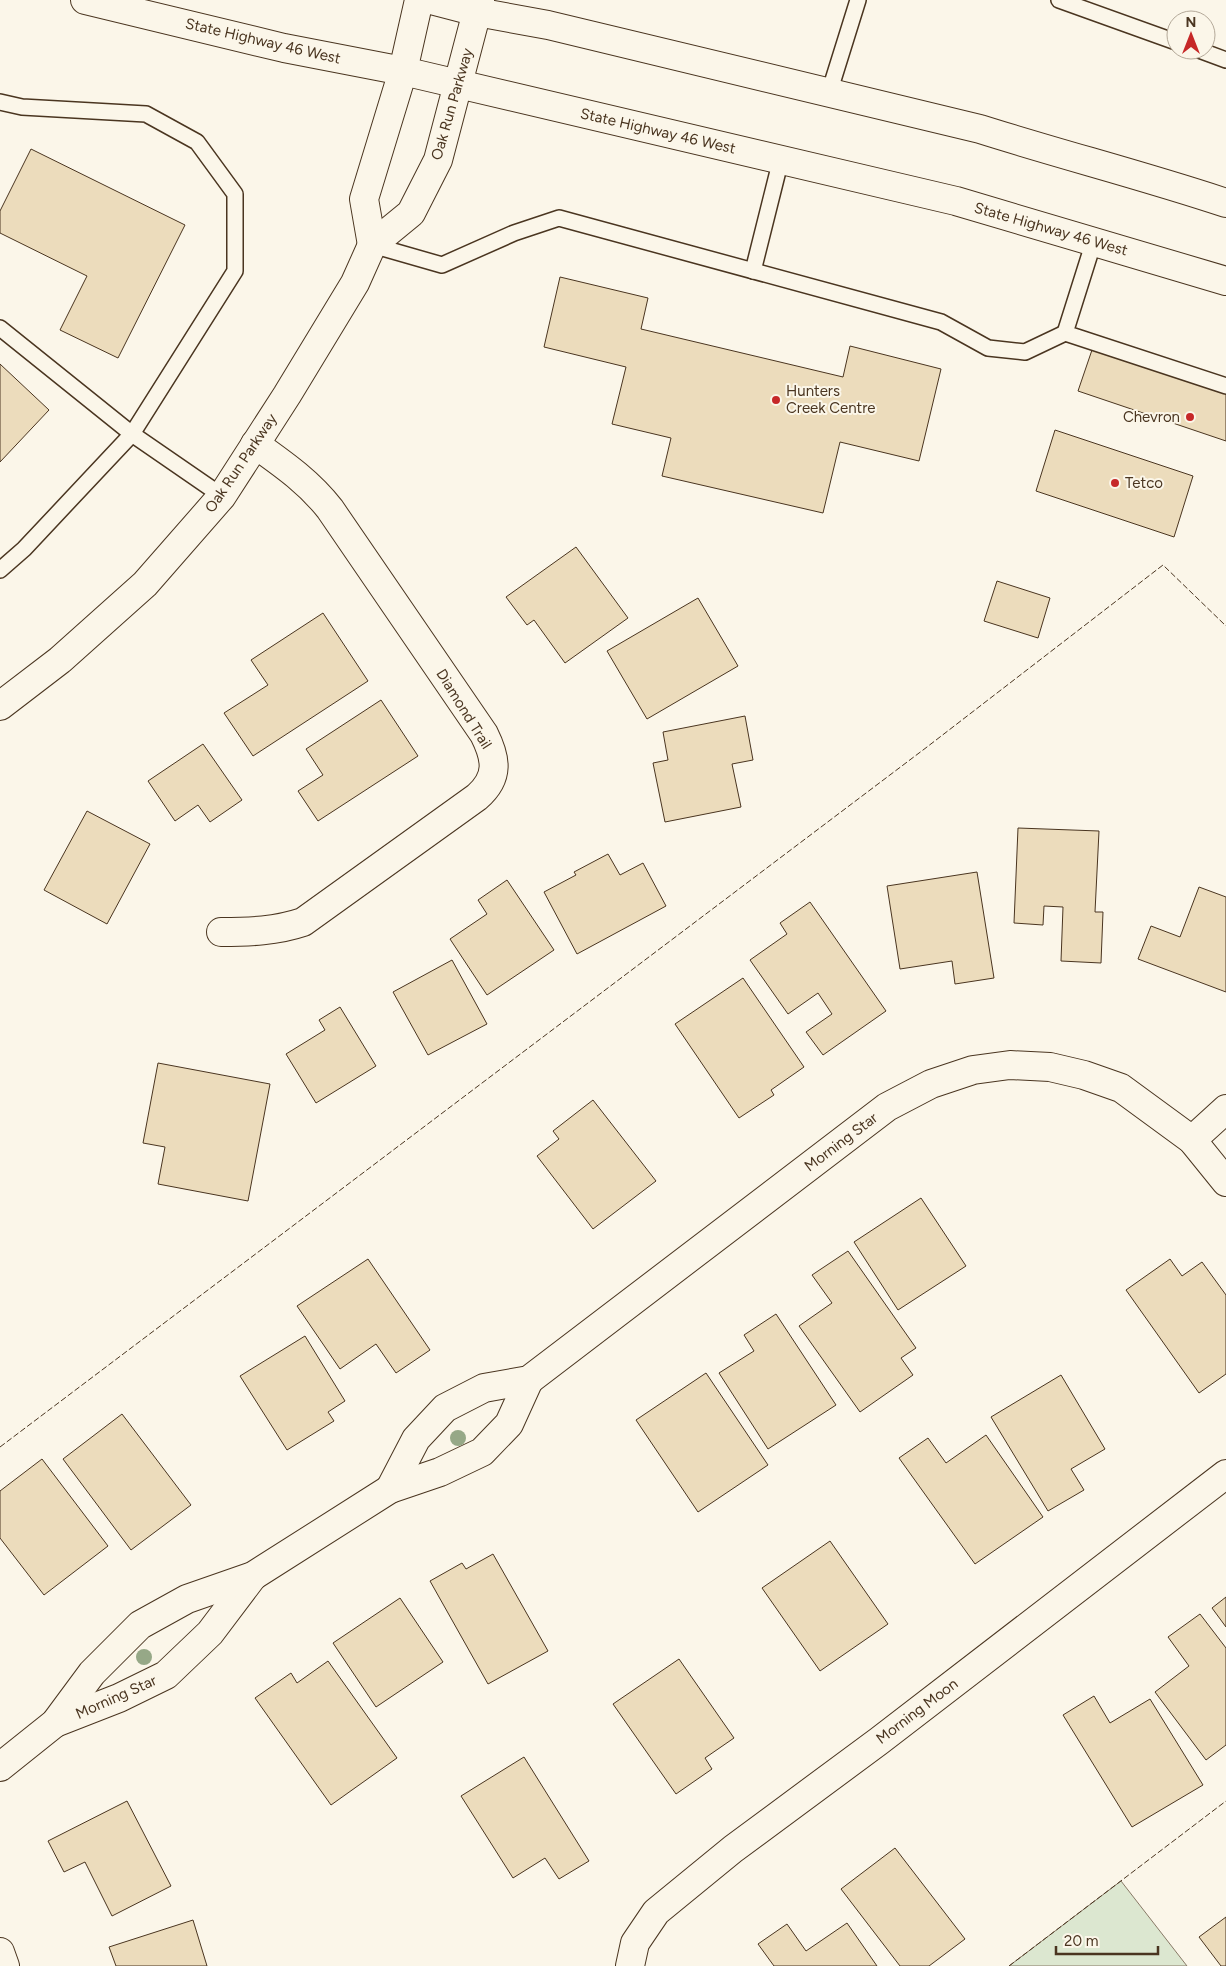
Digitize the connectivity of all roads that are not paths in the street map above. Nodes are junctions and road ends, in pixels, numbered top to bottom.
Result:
1 (85, 0) edge
2 (420, 0) edge
3 (431, 0) edge
4 (858, 0) edge
5 (1059, 0) edge
6 (479, 6) edge
7 (1166, 38) edge
8 (403, 72) junction
9 (458, 85) junction
10 (829, 93) junction
11 (0, 102) edge
12 (781, 159) junction
13 (1226, 203) edge
14 (1094, 241) junction
15 (372, 245) junction
16 (753, 271) junction
17 (1226, 282) edge
18 (0, 328) edge
19 (1065, 333) junction
20 (1226, 386) edge
21 (132, 434) junction
22 (255, 444) junction
23 (222, 496) junction
24 (0, 570) edge
25 (0, 706) edge
26 (221, 932) dead end
27 (1226, 1109) edge
28 (1192, 1140) junction
29 (1226, 1182) edge
30 (529, 1380) junction
31 (1226, 1474) edge
32 (390, 1489) junction
33 (253, 1576) junction
34 (55, 1723) junction
35 (0, 1767) edge
36 (0, 1952) edge
37 (6, 1966) edge
38 (630, 1966) edge

1 - 8 street, State Highway 46 West
2 - 8 street
3 - 6 street
4 - 10 lane
5 - 7 lane
6 - 9 street, Oak Run Parkway
6 - 10 street
8 - 9 street, State Highway 46 West
8 - 15 street
9 - 12 street, State Highway 46 West
9 - 15 street, Oak Run Parkway
10 - 13 street
11 - 21 lane
12 - 14 street, State Highway 46 West
12 - 16 lane
14 - 17 street, State Highway 46 West
14 - 19 lane
15 - 16 lane
15 - 22 street, Oak Run Parkway
16 - 19 lane
18 - 21 lane
19 - 20 lane
21 - 23 lane
21 - 24 lane
22 - 23 street, Oak Run Parkway
22 - 26 street, Diamond Trail
23 - 25 street, Oak Run Parkway
27 - 28 street
28 - 29 street, Morning Star
28 - 30 street, Morning Star
30 - 32 street, Morning Star
30 - 32 street, Morning Star
31 - 38 street, Morning Moon
32 - 33 street, Morning Star
33 - 34 street, Morning Star
33 - 34 street, Morning Star
34 - 35 street, Morning Star
36 - 37 street

